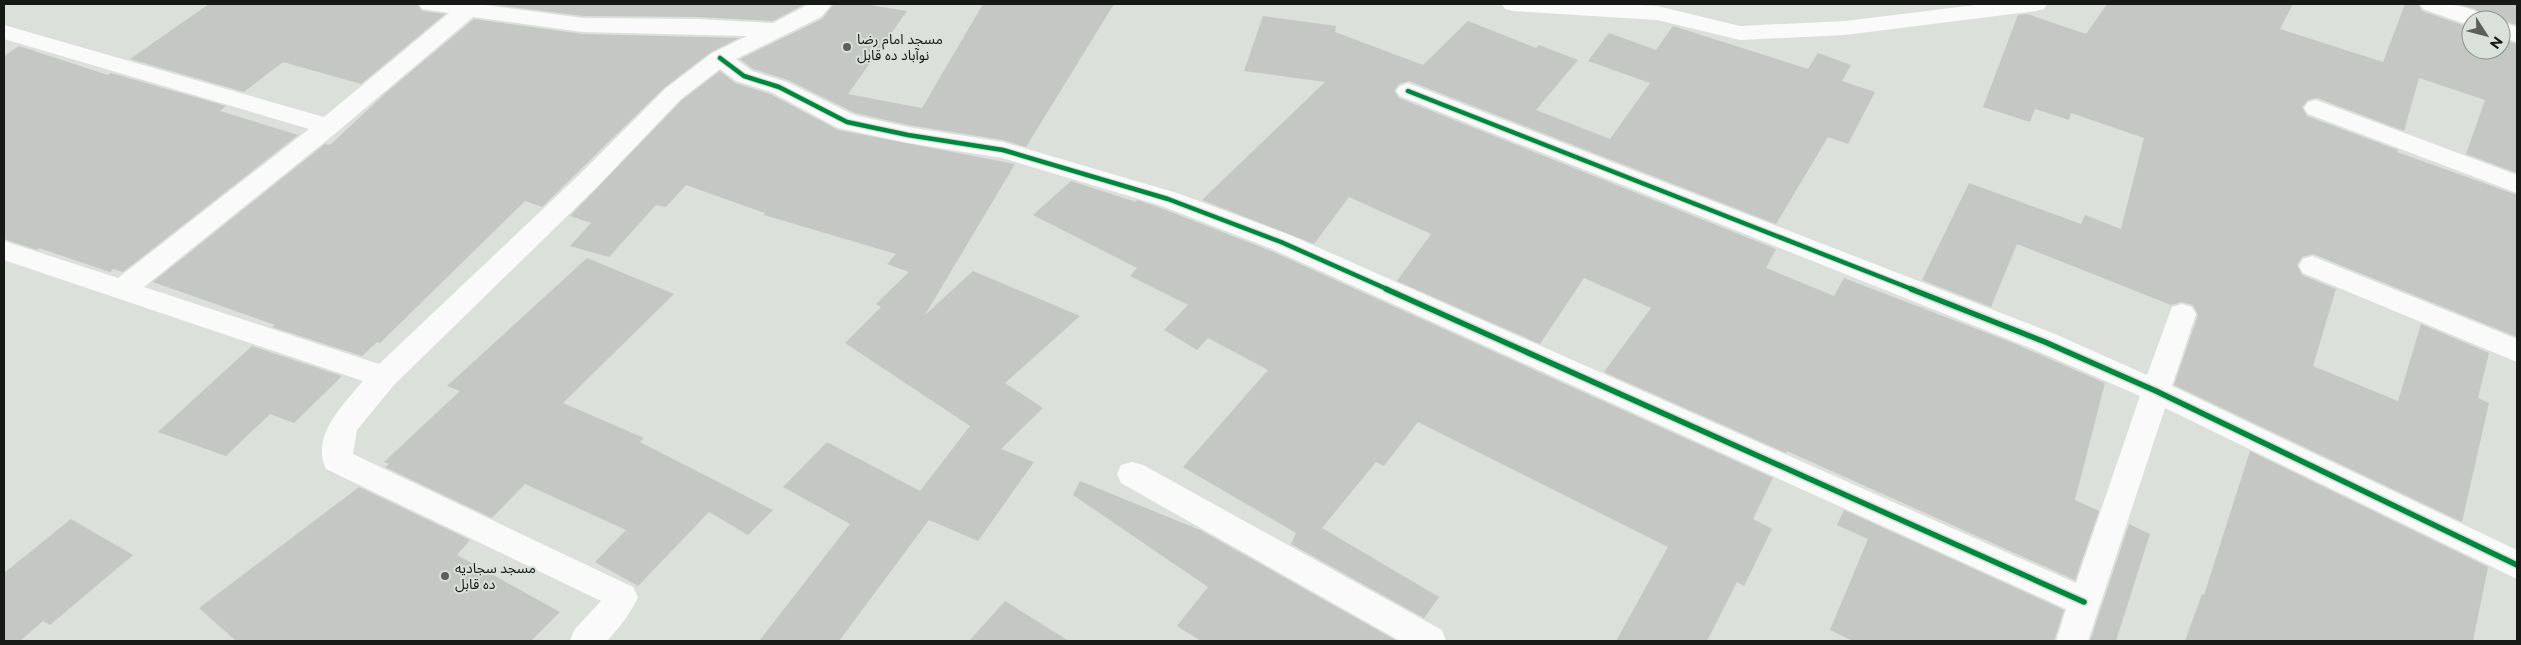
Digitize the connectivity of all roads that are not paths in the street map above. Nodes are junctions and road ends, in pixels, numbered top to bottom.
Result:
1 (430, 4) edge
2 (821, 4) edge
3 (1513, 4) edge
4 (2036, 4) edge
5 (2431, 4) edge
6 (1653, 7) edge
7 (467, 10) junction
8 (2461, 15) edge
9 (775, 30) junction
10 (4, 32) edge
11 (720, 58) junction
12 (1408, 91) dead end
13 (2316, 108) dead end
14 (328, 126) junction
15 (2517, 184) edge
16 (4, 250) edge
17 (2312, 266) dead end
18 (123, 288) junction
19 (2182, 314) dead end
20 (2517, 351) edge
21 (384, 377) junction
22 (2156, 391) junction
23 (1132, 474) dead end
24 (2517, 565) edge
25 (2084, 602) junction
26 (586, 641) edge
27 (1430, 641) edge
28 (2072, 641) edge

1 - 7 street
2 - 9 street
3 - 6 street
4 - 6 street
5 - 8 street
7 - 9 street
7 - 14 street
9 - 11 street
10 - 14 street
11 - 21 street
11 - 25 street
12 - 22 street
13 - 15 street
14 - 18 street
16 - 18 street
17 - 20 street
18 - 21 street
19 - 22 street
21 - 26 street
22 - 24 street
22 - 25 street
23 - 27 street
25 - 28 street

